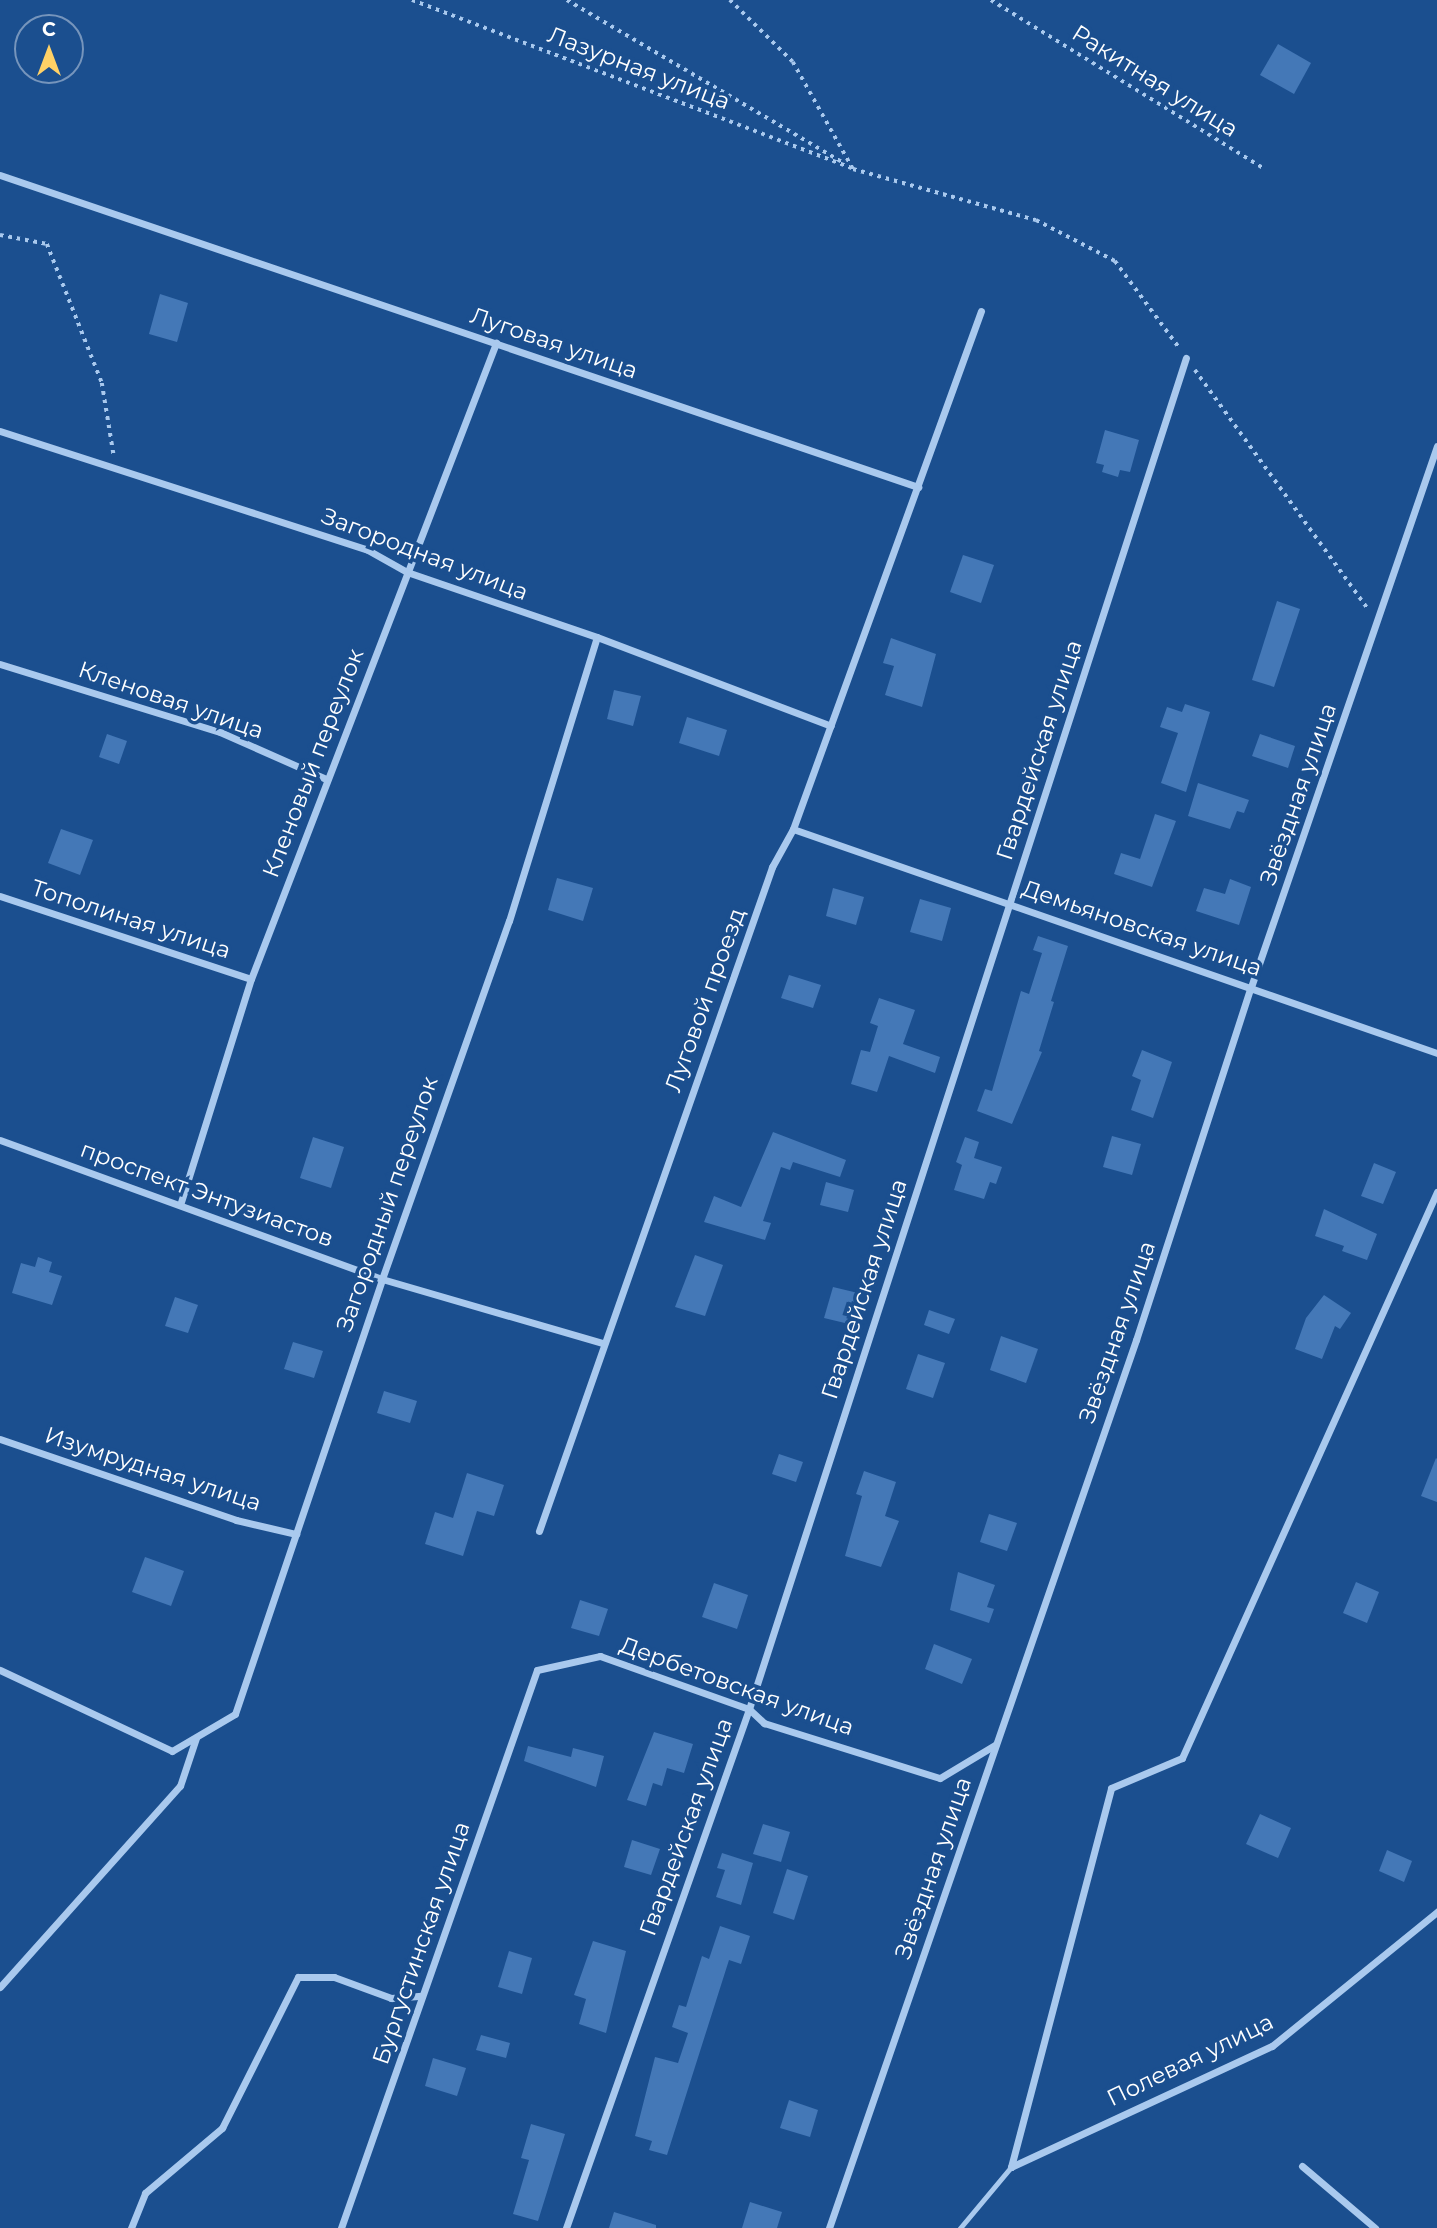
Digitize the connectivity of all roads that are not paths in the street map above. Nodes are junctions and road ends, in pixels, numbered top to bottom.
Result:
1 (0, 175) edge
2 (981, 311) dead end
3 (496, 344) junction
4 (1186, 358) road end
5 (0, 431) edge
6 (1437, 446) edge
7 (918, 487) junction
8 (407, 572) junction
9 (597, 637) junction
10 (0, 664) edge
11 (831, 726) junction
12 (326, 779) junction
13 (793, 829) junction
14 (0, 896) edge
15 (1009, 902) junction
16 (251, 979) junction
17 (1251, 987) junction
18 (1437, 1053) edge
19 (0, 1140) edge
20 (1437, 1192) edge
21 (181, 1202) junction
22 (382, 1279) junction
23 (603, 1343) junction
24 (0, 1439) edge
25 (539, 1531) dead end
26 (296, 1534) junction
27 (0, 1670) edge
28 (537, 1670) joint
29 (749, 1709) junction
30 (196, 1737) junction
31 (995, 1745) junction
32 (1437, 1912) edge
33 (0, 1987) edge
34 (422, 1996) junction
35 (1302, 2166) dead end
36 (1011, 2167) junction
37 (131, 2228) edge
38 (341, 2228) edge
39 (566, 2228) edge
40 (829, 2228) edge
41 (960, 2228) edge
42 (1375, 2228) edge

1 - 3 street, Луговая улица
2 - 7 street
3 - 7 street, Луговая улица
3 - 8 street, Кленовый переулок
4 - 15 street, Гвардейская улица
5 - 8 street, Загородная улица
6 - 17 street, Звёздная улица
7 - 11 street, Луговой проезд
8 - 9 street, Загородная улица
8 - 12 street, Кленовый переулок
9 - 11 street, Загородная улица
9 - 22 street, Загородный переулок
10 - 12 street, Кленовая улица
11 - 13 street, Луговой проезд
12 - 16 street, Кленовый переулок
13 - 15 street, Демьяновская улица
13 - 23 street, Луговой проезд
14 - 16 street, Тополиная улица
15 - 17 street, Демьяновская улица
15 - 29 street, Гвардейская улица
16 - 21 street, Кленовый переулок
17 - 18 street, Демьяновская улица
17 - 31 street, Звёздная улица
19 - 21 street, проспект Энтузиастов
20 - 36 street
21 - 22 street, проспект Энтузиастов
22 - 23 street, проспект Энтузиастов
22 - 26 street, Загородный переулок
23 - 25 street, Луговой проезд
24 - 26 street, Изумрудная улица
26 - 30 street, Загородный переулок
27 - 30 street, Загородный переулок
28 - 29 street, Дербетовская улица
28 - 34 street, Бургустинская улица
29 - 31 street, Дербетовская улица
29 - 39 street, Гвардейская улица
30 - 33 street
31 - 40 street, Звёздная улица
32 - 36 street, Полевая улица
34 - 37 street
34 - 38 street, Бургустинская улица
35 - 42 street
36 - 41 lane

